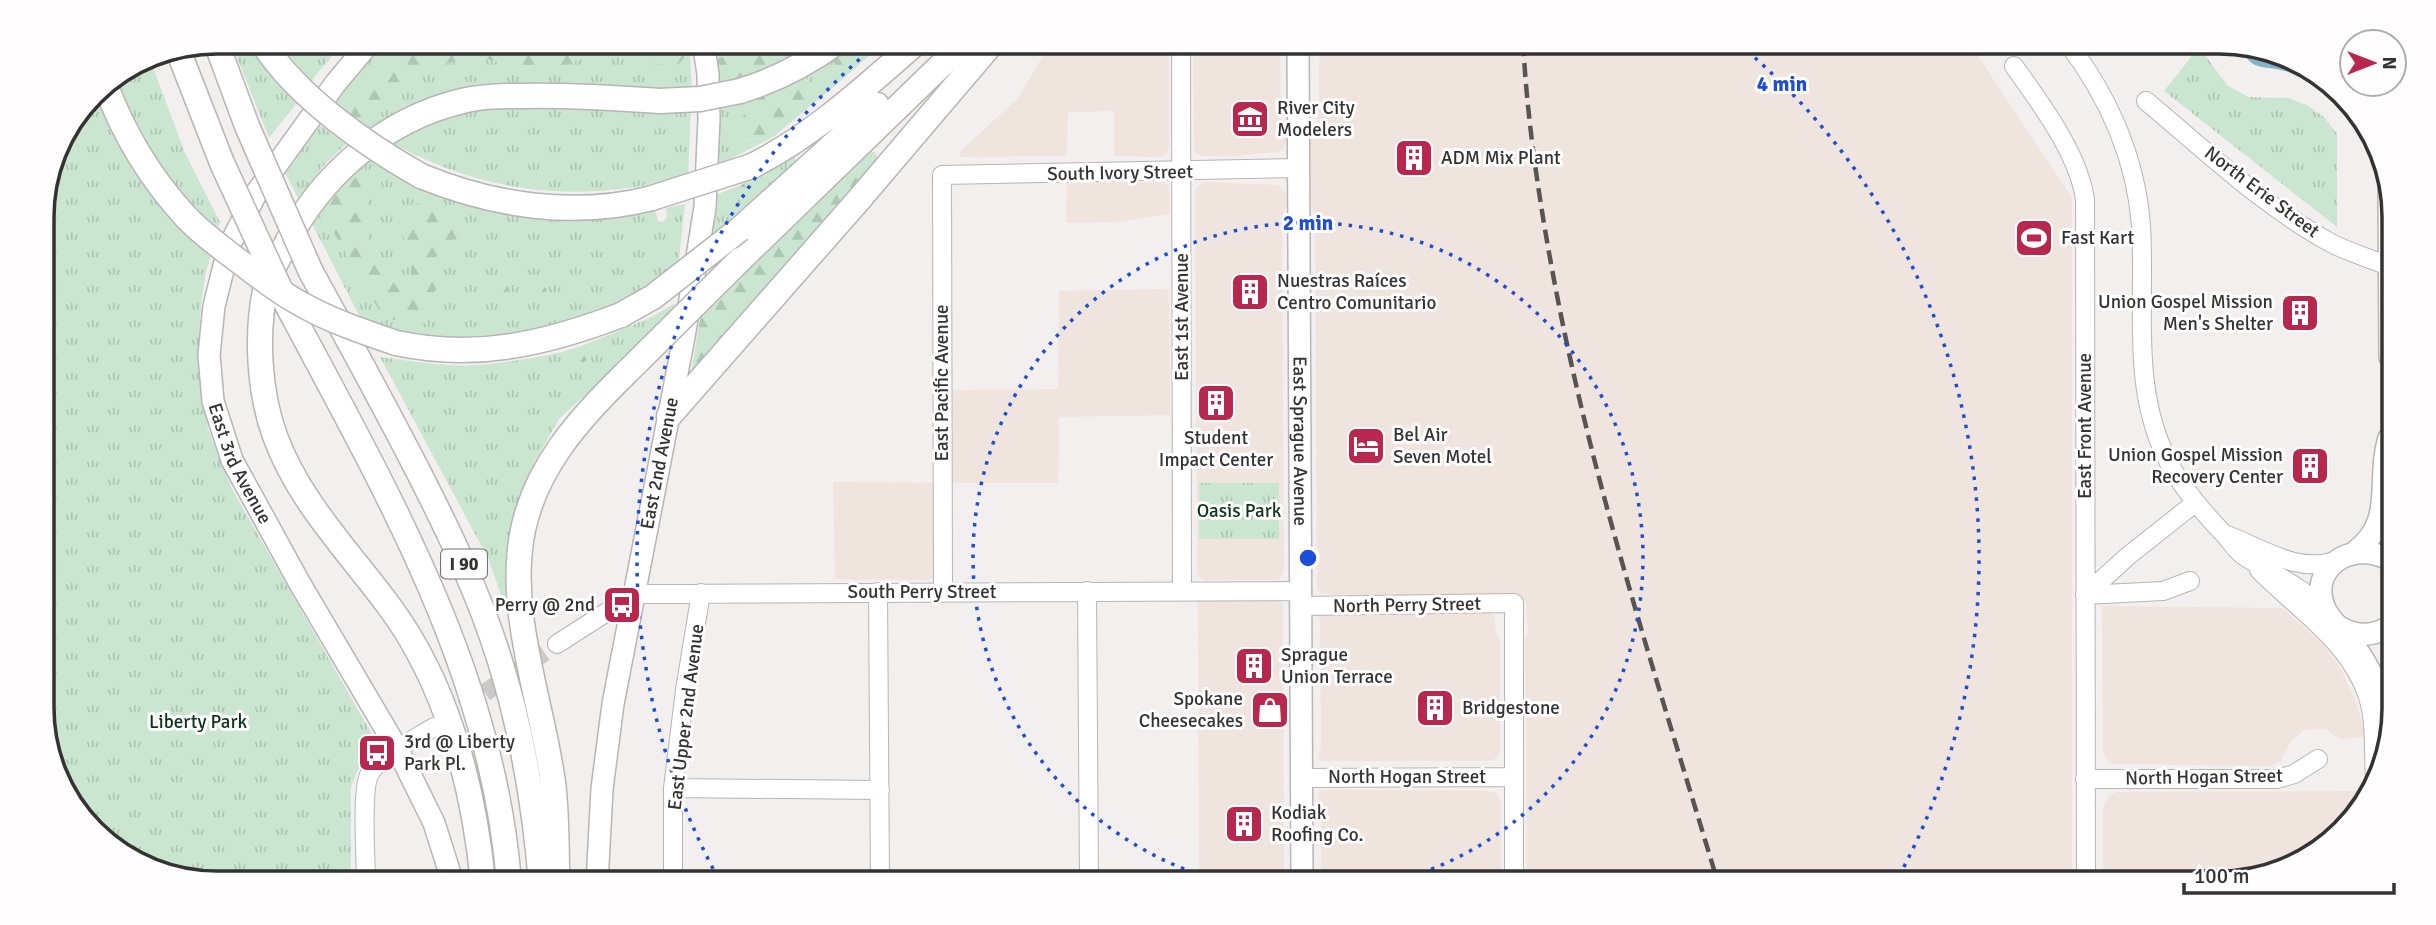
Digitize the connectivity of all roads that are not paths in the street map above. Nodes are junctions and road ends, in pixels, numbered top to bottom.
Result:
1 (1298, 54) edge
2 (1303, 54) edge
3 (2076, 54) edge
4 (221, 55) edge
5 (273, 55) edge
6 (359, 55) edge
7 (705, 55) edge
8 (816, 55) edge
9 (902, 55) edge
10 (933, 55) edge
11 (952, 55) edge
12 (982, 55) edge
13 (1181, 55) edge
14 (181, 58) edge
15 (2014, 66) dead end
16 (1297, 76) junction
17 (109, 96) edge
18 (2146, 101) dead end
19 (1298, 168) junction
20 (1182, 172) junction
21 (942, 175) joint
22 (2382, 264) edge
23 (669, 416) junction
24 (2382, 496) edge
25 (2195, 503) junction
26 (2224, 534) junction
27 (2346, 556) junction
28 (2382, 556) edge
29 (2247, 558) junction
30 (2190, 581) dead end
31 (1087, 591) junction
32 (1182, 591) junction
33 (878, 592) junction
34 (943, 592) junction
35 (701, 593) junction
36 (635, 594) junction
37 (2085, 595) junction
38 (1300, 599) junction
39 (2332, 619) junction
40 (2382, 630) edge
41 (557, 644) tunnel mouth
42 (2382, 710) edge
43 (434, 727) tunnel mouth
44 (398, 750) junction
45 (2374, 758) edge
46 (2318, 759) dead end
47 (1513, 777) junction
48 (1301, 778) junction
49 (2085, 779) junction
50 (673, 788) junction
51 (880, 790) junction
52 (1302, 870) edge
53 (1514, 870) edge
54 (2086, 870) edge
55 (366, 871) edge
56 (449, 871) edge
57 (481, 871) edge
58 (508, 871) edge
59 (539, 871) edge
60 (557, 871) edge
61 (598, 871) edge
62 (673, 871) edge
63 (880, 871) edge
64 (1088, 871) edge

1 - 16 main road, East Sprague Avenue
2 - 16 main road
3 - 25 street
4 - 59 highway, I 90, bridge
5 - 9 highway, bridge
6 - 44 main road, East 3rd Avenue
7 - 23 main road, East 2nd Avenue
8 - 57 highway, bridge
10 - 17 highway, bridge
11 - 60 highway, bridge
12 - 23 highway
13 - 20 street, East 1st Avenue
14 - 58 highway, I 90, bridge
15 - 37 street, East Front Avenue
16 - 19 main road, East Sprague Avenue
18 - 22 street, North Erie Street
19 - 20 street, South Ivory Street
19 - 38 main road, East Sprague Avenue
20 - 21 street, South Ivory Street
20 - 32 street, East 1st Avenue
21 - 34 street, East Pacific Avenue
23 - 36 main road, East 2nd Avenue
24 - 27 main road
25 - 26 street
25 - 37 street
26 - 27 street
26 - 29 street
27 - 28 main road
27 - 39 main road
29 - 39 street
29 - 45 street
30 - 37 street
31 - 32 street, South Perry Street
31 - 34 street, South Perry Street
31 - 64 street
32 - 38 street, South Perry Street
33 - 34 street, South Perry Street
33 - 35 street, South Perry Street
33 - 51 street
35 - 36 street, South Perry Street
35 - 50 street, East Upper 2nd Avenue
36 - 41 street
36 - 61 main road, East 2nd Avenue
37 - 49 street, East Front Avenue
38 - 47 street, North Perry Street
38 - 48 main road, East Sprague Avenue
39 - 40 main road
39 - 42 main road
43 - 44 street
44 - 55 street
44 - 56 main road, East 3rd Avenue
46 - 49 street, North Hogan Street
47 - 48 street, North Hogan Street
47 - 53 street
48 - 52 main road, East Sprague Avenue
49 - 54 street, East Front Avenue
50 - 51 street
50 - 62 street, East Upper 2nd Avenue
51 - 63 street

